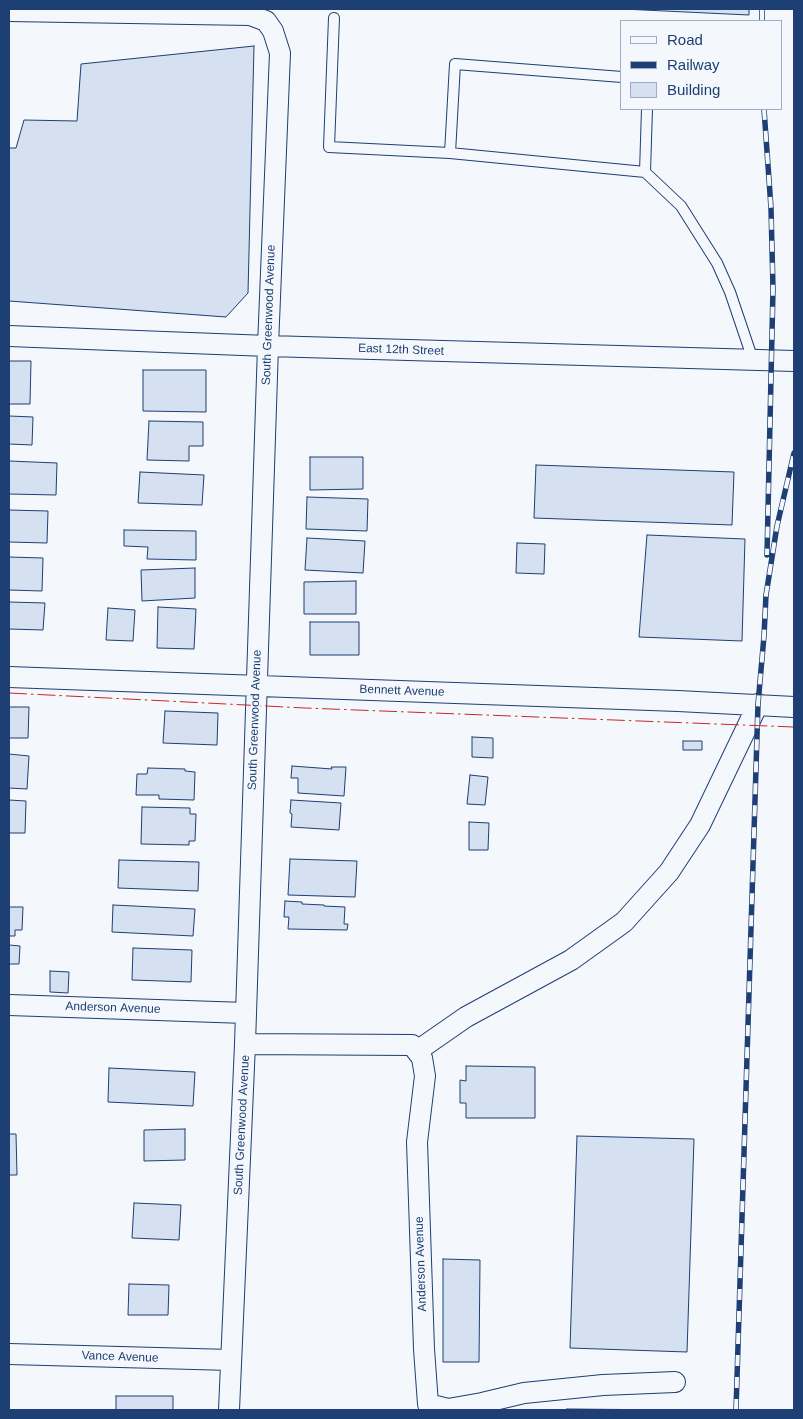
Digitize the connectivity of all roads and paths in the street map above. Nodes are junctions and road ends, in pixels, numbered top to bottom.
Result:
1 (9, 11) edge
2 (334, 18) dead end
3 (620, 77) edge
4 (647, 110) edge
5 (450, 153) junction
6 (645, 172) junction
7 (9, 336) edge
8 (268, 346) junction
9 (753, 360) junction
10 (794, 361) edge
11 (9, 677) edge
12 (256, 686) junction
13 (758, 704) junction
14 (794, 707) edge
15 (9, 1005) edge
16 (246, 1013) junction
17 (245, 1044) junction
18 (417, 1051) junction
19 (9, 1354) edge
20 (231, 1360) junction
21 (675, 1382) dead end
22 (229, 1410) edge

1 - 8 street, South Greenwood Avenue
2 - 5 lane
3 - 5 lane
4 - 6 lane
5 - 6 lane
6 - 9 lane
7 - 8 street, East 12th Street
8 - 9 street, East 12th Street
8 - 12 street, South Greenwood Avenue
9 - 10 street, East 12th Street
11 - 12 street, Bennett Avenue
12 - 13 street, Bennett Avenue
12 - 16 street, South Greenwood Avenue
13 - 14 street, Bennett Avenue
13 - 18 street
15 - 16 street, Anderson Avenue
16 - 17 street, South Greenwood Avenue
17 - 18 street
17 - 20 street, South Greenwood Avenue
18 - 21 street, Anderson Avenue
19 - 20 street, Vance Avenue
20 - 22 street, South Greenwood Avenue

